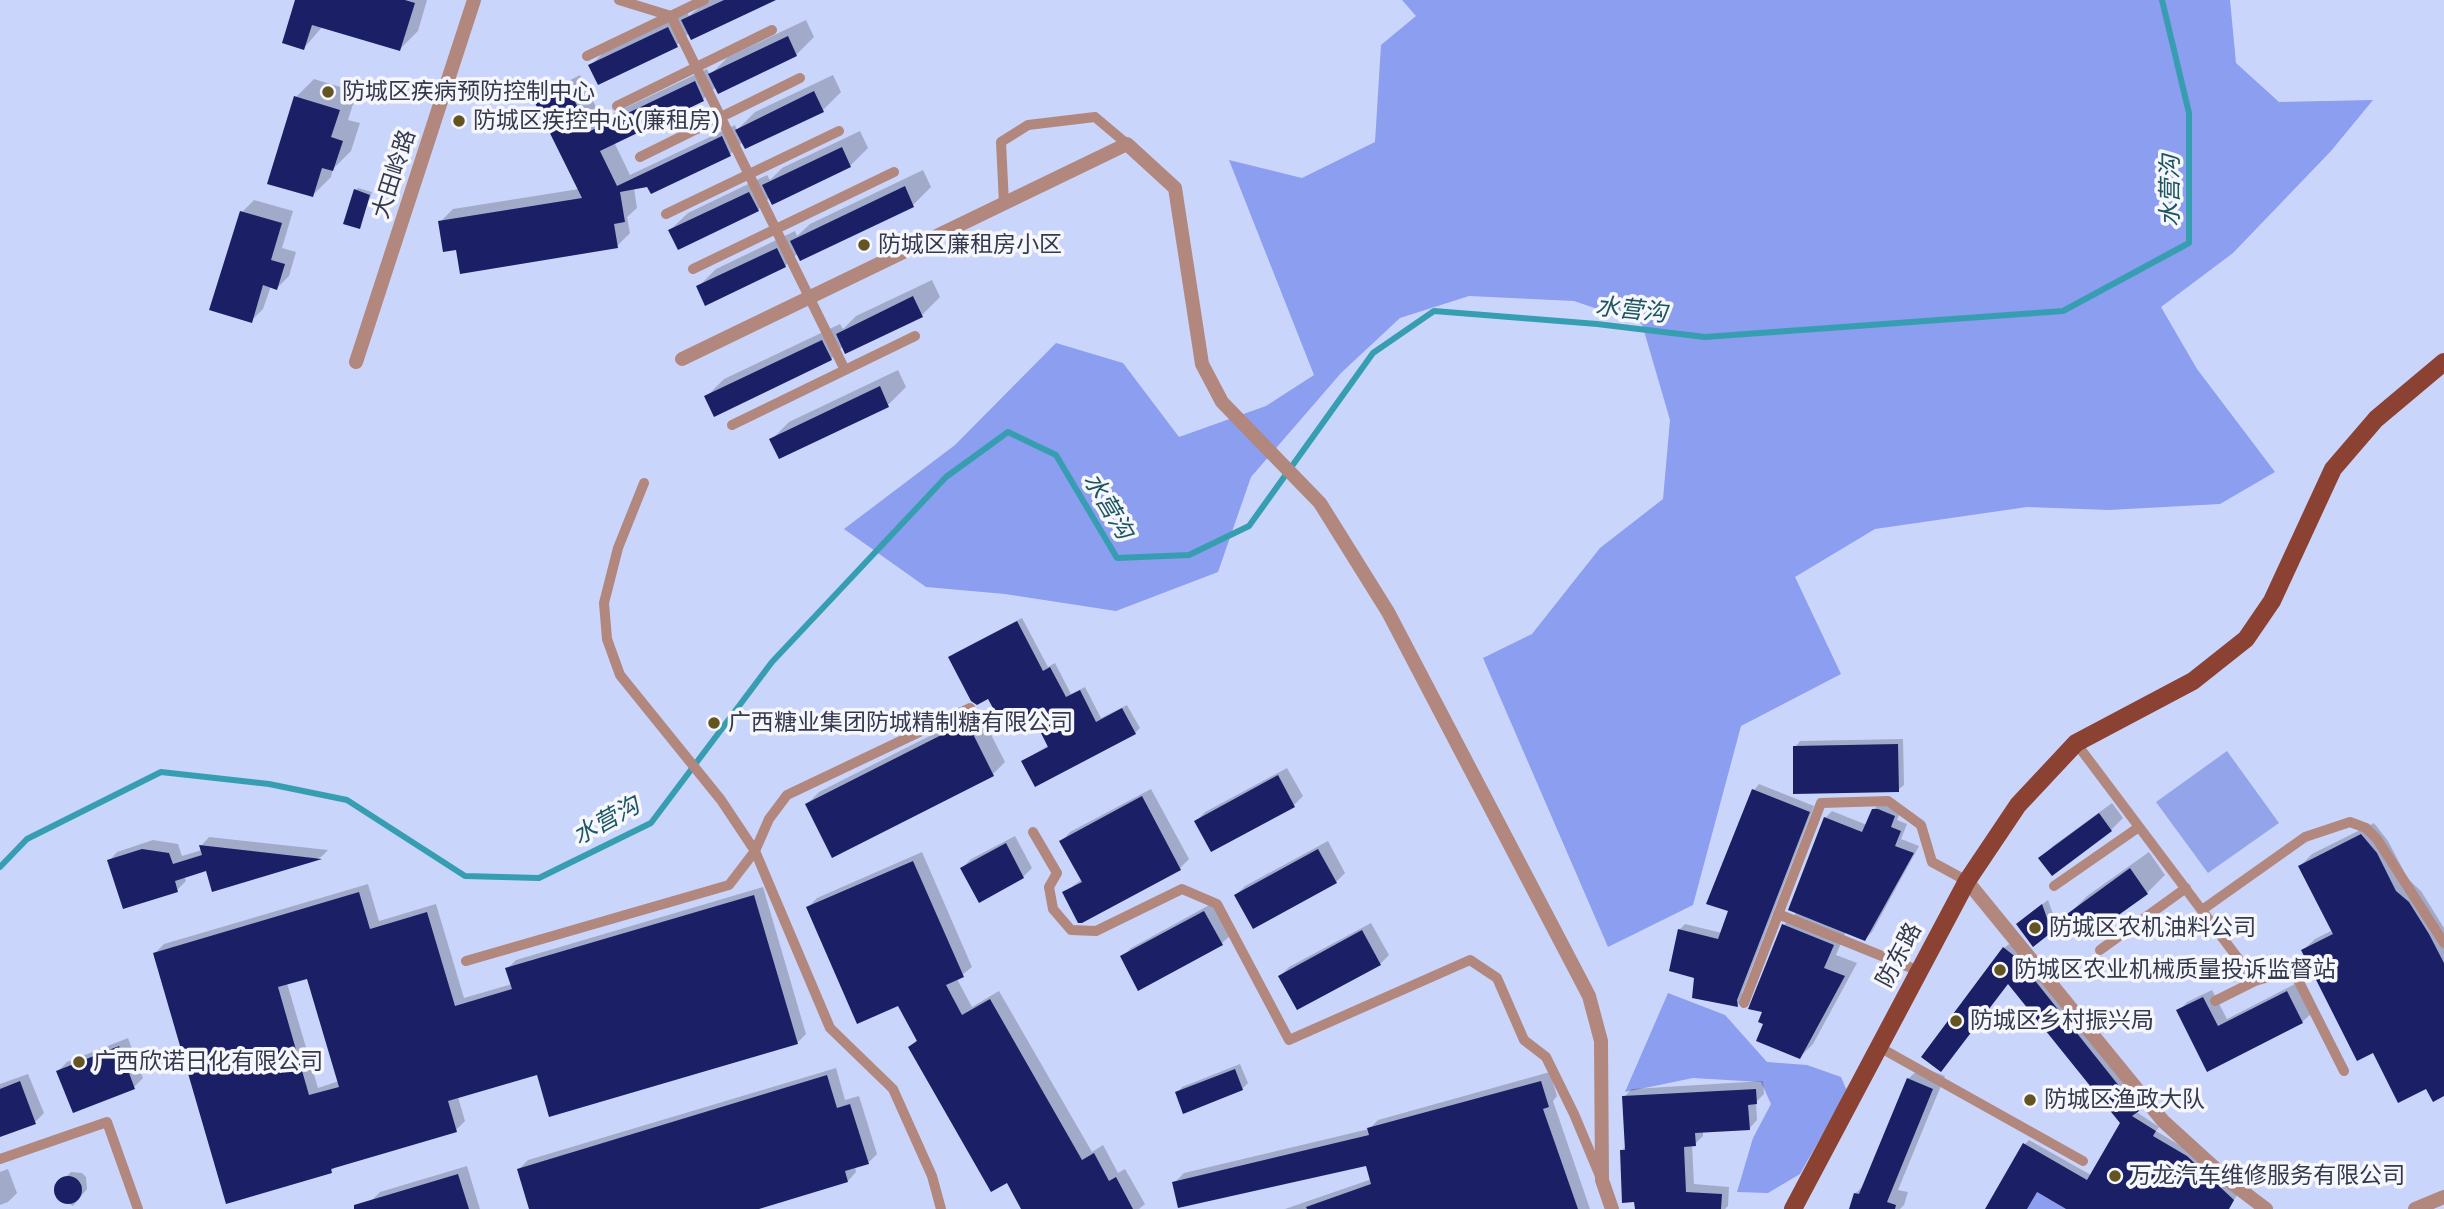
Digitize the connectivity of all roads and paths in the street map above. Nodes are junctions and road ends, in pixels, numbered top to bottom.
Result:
1 (474, 0) edge
2 (619, 0) edge
3 (704, 0) edge
4 (671, 16) junction
5 (772, 30) dead end
6 (587, 56) dead end
7 (696, 67) junction
8 (800, 78) dead end
9 (617, 106) dead end
10 (720, 117) junction
11 (839, 131) dead end
12 (1127, 144) junction
13 (640, 157) dead end
14 (894, 172) dead end
15 (748, 174) junction
16 (1004, 204) junction
17 (666, 214) dead end
18 (775, 229) junction
19 (693, 269) dead end
20 (809, 298) junction
21 (915, 337) dead end
22 (682, 359) dead end
23 (356, 362) dead end
24 (2444, 362) edge
25 (845, 370) junction
26 (732, 425) dead end
27 (644, 483) dead end
28 (970, 708) dead end
29 (2076, 743) junction
30 (2139, 827) junction
31 (1033, 832) dead end
32 (755, 851) junction
33 (1966, 881) junction
34 (2054, 886) dead end
35 (2186, 888) junction
36 (2202, 910) junction
37 (1778, 915) junction
38 (2444, 943) edge
39 (2100, 950) dead end
40 (466, 961) dead end
41 (1919, 971) junction
42 (2255, 981) junction
43 (2215, 1001) dead end
44 (1744, 1003) dead end
45 (1879, 1047) junction
46 (2344, 1071) dead end
47 (0, 1159) edge
48 (2083, 1161) dead end
49 (1602, 1180) junction
50 (2444, 1197) edge
51 (138, 1209) edge
52 (941, 1209) edge
53 (1612, 1209) edge
54 (1793, 1209) edge
55 (2266, 1209) edge
56 (2415, 1209) edge

1 - 23 street, 大田岭路
2 - 4 lane
3 - 4 lane
4 - 6 lane
4 - 7 lane
5 - 7 lane
7 - 9 lane
7 - 10 lane
8 - 10 lane
10 - 13 lane
10 - 15 lane
11 - 15 lane
12 - 16 street
12 - 16 lane
12 - 49 street
14 - 18 lane
15 - 17 lane
15 - 18 lane
16 - 20 street
18 - 19 lane
18 - 20 lane
20 - 22 street
20 - 25 lane
21 - 25 lane
24 - 29 main road, 防东路
25 - 26 lane
27 - 32 lane
28 - 32 lane
29 - 30 lane
29 - 33 main road, 防东路
30 - 34 lane
30 - 35 lane
31 - 49 lane
32 - 40 lane
32 - 52 lane
33 - 37 lane
33 - 41 main road, 防东路
33 - 55 street
35 - 36 lane
35 - 39 lane
36 - 38 lane
36 - 42 lane
37 - 41 lane
37 - 44 lane
41 - 45 main road, 防东路
42 - 43 lane
42 - 46 lane
45 - 48 lane
45 - 54 main road, 防东路
47 - 51 lane
49 - 53 street
50 - 56 street

